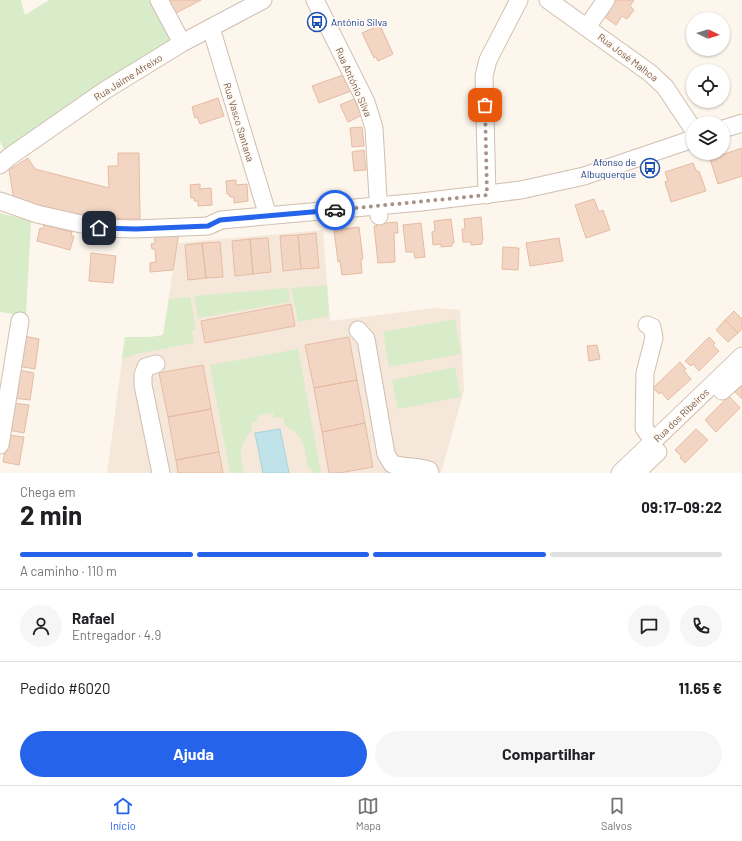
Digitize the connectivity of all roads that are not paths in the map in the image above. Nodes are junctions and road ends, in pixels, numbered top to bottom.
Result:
1 (159, 0) edge
2 (263, 0) edge
3 (315, 0) edge
4 (519, 0) edge
5 (548, 0) edge
6 (606, 0) edge
7 (587, 27) junction
8 (211, 28) junction
9 (182, 43) junction
10 (686, 120) edge
11 (742, 123) edge
12 (730, 127) edge
13 (742, 134) edge
14 (730, 138) edge
15 (686, 141) edge
16 (686, 152) edge
17 (0, 165) edge
18 (487, 195) junction
19 (0, 201) edge
20 (379, 211) junction
21 (268, 216) junction
22 (208, 226) junction
23 (20, 321) dead end
24 (647, 325) dead end
25 (358, 330) dead end
26 (742, 356) edge
27 (156, 364) dead end
28 (742, 373) edge
29 (653, 441) junction
30 (0, 446) edge
31 (161, 473) edge
32 (430, 473) edge
33 (620, 473) edge
34 (641, 473) edge

1 - 9 street
2 - 8 street, Rua Jaime Afreixo
3 - 20 street, Rua António Silva
4 - 18 street
5 - 7 street, Rua José Malhoa
6 - 7 street
7 - 10 street, Rua José Malhoa
8 - 9 street, Rua Jaime Afreixo
8 - 21 street, Rua Vasco Santana
9 - 17 street, Rua Jaime Afreixo
11 - 12 street
13 - 14 street
15 - 18 street
16 - 20 street
18 - 20 street
19 - 22 street
20 - 21 street
20 - 22 street
21 - 22 street
23 - 30 street
24 - 29 street
25 - 32 street
26 - 29 street, Rua dos Ribeiros
27 - 31 street
28 - 34 street, Rua dos Ribeiros
29 - 33 street, Rua dos Ribeiros

